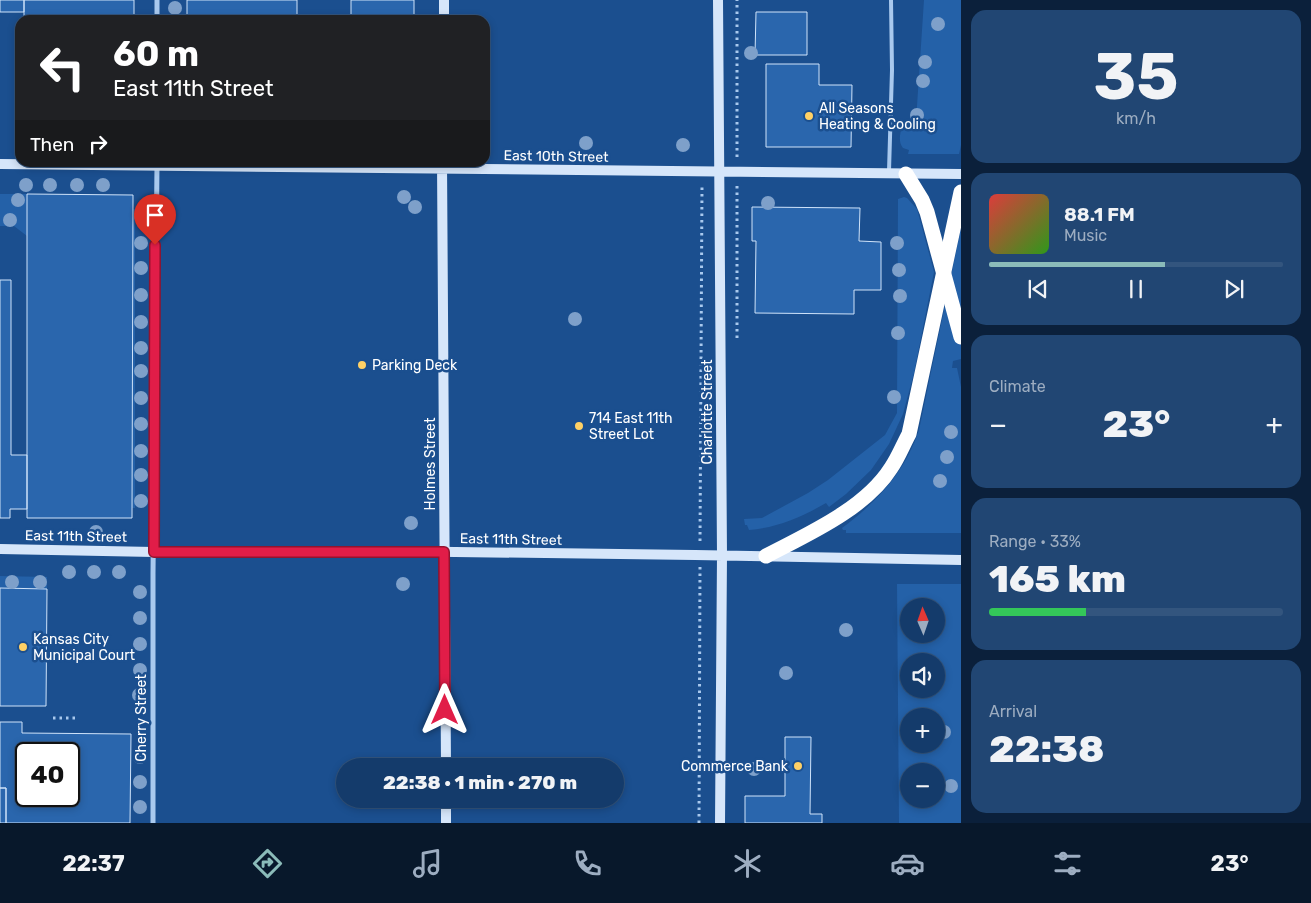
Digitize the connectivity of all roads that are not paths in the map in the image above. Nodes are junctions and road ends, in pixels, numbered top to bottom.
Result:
1 (157, 0) edge
2 (444, 0) edge
3 (718, 0) edge
4 (891, 0) edge
5 (157, 15) edge
6 (444, 15) edge
7 (0, 164) edge
8 (15, 164) edge
9 (490, 166) edge
10 (157, 167) edge
11 (442, 167) edge
12 (719, 172) junction
13 (889, 174) junction
14 (906, 174) junction
15 (961, 174) edge
16 (961, 192) edge
17 (961, 337) edge
18 (0, 549) edge
19 (154, 552) junction
20 (444, 552) junction
21 (722, 555) junction
22 (766, 556) junction
23 (961, 560) edge
24 (446, 758) edge
25 (446, 808) edge
26 (153, 823) edge
27 (446, 823) edge
28 (720, 823) edge

1 - 5 street
2 - 6 main road
3 - 12 main road, Charlotte Street
4 - 13 lane
7 - 8 main road, East 10th Street
9 - 12 main road, East 10th Street
10 - 19 street, Cherry Street
11 - 20 main road, Holmes Street
12 - 13 main road, East 10th Street
12 - 21 main road, Charlotte Street
13 - 14 main road, East 10th Street
14 - 15 main road, East 10th Street
14 - 17 highway, bridge
16 - 22 highway
18 - 19 main road, East 11th Street
19 - 20 main road, East 11th Street
19 - 26 street, Cherry Street
20 - 21 main road, East 11th Street
20 - 24 main road, Holmes Street
21 - 22 main road, East 11th Street
21 - 28 main road, Charlotte Street
22 - 23 main road, East 11th Street
25 - 27 main road

